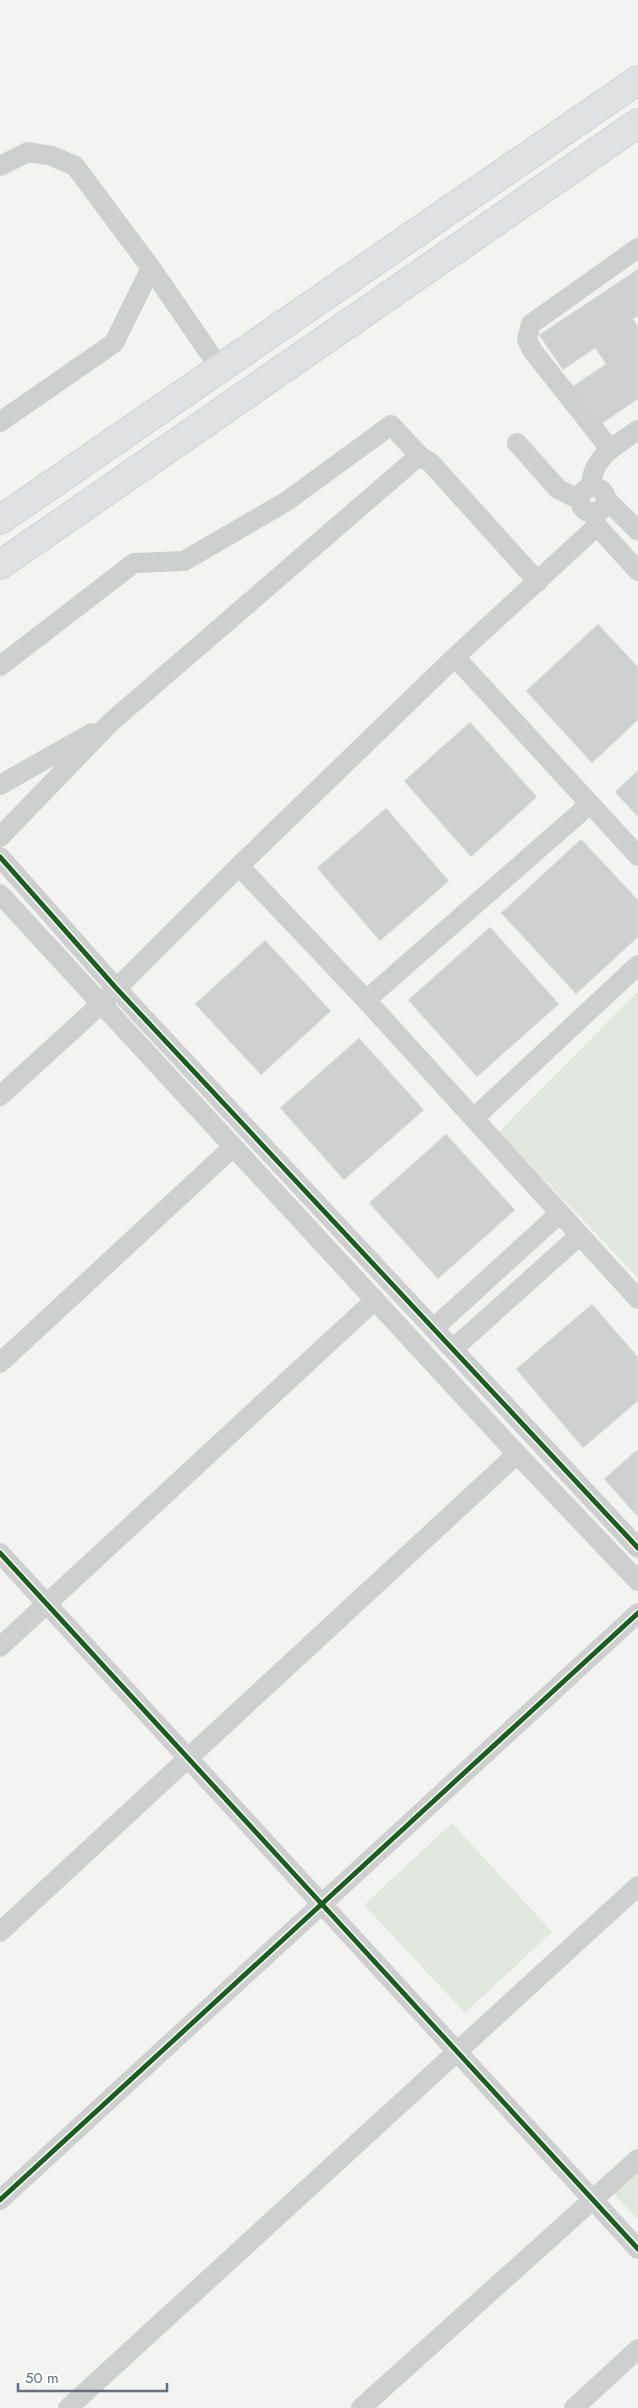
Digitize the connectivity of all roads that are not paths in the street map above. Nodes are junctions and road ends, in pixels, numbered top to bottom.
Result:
1 (638, 80) edge
2 (638, 124) edge
3 (0, 166) edge
4 (638, 248) edge
5 (151, 268) junction
6 (219, 367) junction
7 (0, 422) edge
8 (638, 430) edge
9 (517, 443) dead end
10 (610, 449) junction
11 (422, 457) junction
12 (593, 505) junction
13 (0, 520) edge
14 (638, 531) edge
15 (0, 565) edge
16 (638, 571) edge
17 (538, 582) junction
18 (455, 657) junction
19 (0, 666) edge
20 (111, 722) junction
21 (0, 785) edge
22 (590, 804) junction
23 (0, 837) edge
24 (638, 856) edge
25 (0, 857) edge
26 (238, 866) junction
27 (0, 894) edge
28 (638, 965) edge
29 (116, 988) junction
30 (366, 1000) junction
31 (101, 1004) junction
32 (0, 1096) edge
33 (474, 1118) junction
34 (234, 1147) junction
35 (560, 1213) junction
36 (580, 1235) junction
37 (638, 1299) edge
38 (375, 1300) junction
39 (444, 1339) junction
40 (426, 1356) junction
41 (0, 1363) edge
42 (517, 1454) junction
43 (638, 1548) edge
44 (0, 1553) edge
45 (638, 1582) edge
46 (47, 1604) junction
47 (638, 1613) edge
48 (0, 1646) edge
49 (188, 1758) junction
50 (638, 1886) edge
51 (322, 1904) junction
52 (0, 1932) edge
53 (456, 2053) junction
54 (638, 2159) edge
55 (592, 2198) junction
56 (0, 2200) edge
57 (638, 2249) edge
58 (638, 2349) edge
59 (68, 2408) edge
60 (361, 2408) edge
61 (574, 2408) edge

1 - 6 highway
2 - 15 highway
3 - 5 street
4 - 10 street
5 - 6 street
5 - 7 street
6 - 13 highway
8 - 10 street
9 - 12 street
10 - 12 street
11 - 17 street
11 - 19 street
11 - 20 street
12 - 14 street
12 - 16 street
12 - 17 street
17 - 18 street
18 - 22 street
18 - 26 street
20 - 21 street
20 - 23 street
22 - 24 street
22 - 30 street
25 - 29 street
26 - 29 street
26 - 30 street
27 - 31 street
28 - 33 street
29 - 31 street
29 - 39 street
30 - 33 street
31 - 32 street
31 - 34 street
33 - 35 street
34 - 38 street
34 - 41 street
35 - 36 street
35 - 39 street
36 - 37 street
36 - 39 street
38 - 40 street
38 - 46 street
39 - 40 street
39 - 43 street
40 - 42 street
42 - 45 street
42 - 49 street
44 - 46 street
46 - 48 street
46 - 49 street
47 - 51 street
49 - 51 street
49 - 52 street
50 - 53 street
51 - 53 street
51 - 56 street
53 - 55 street
53 - 59 street
54 - 55 street
55 - 57 street
55 - 60 street
58 - 61 street

